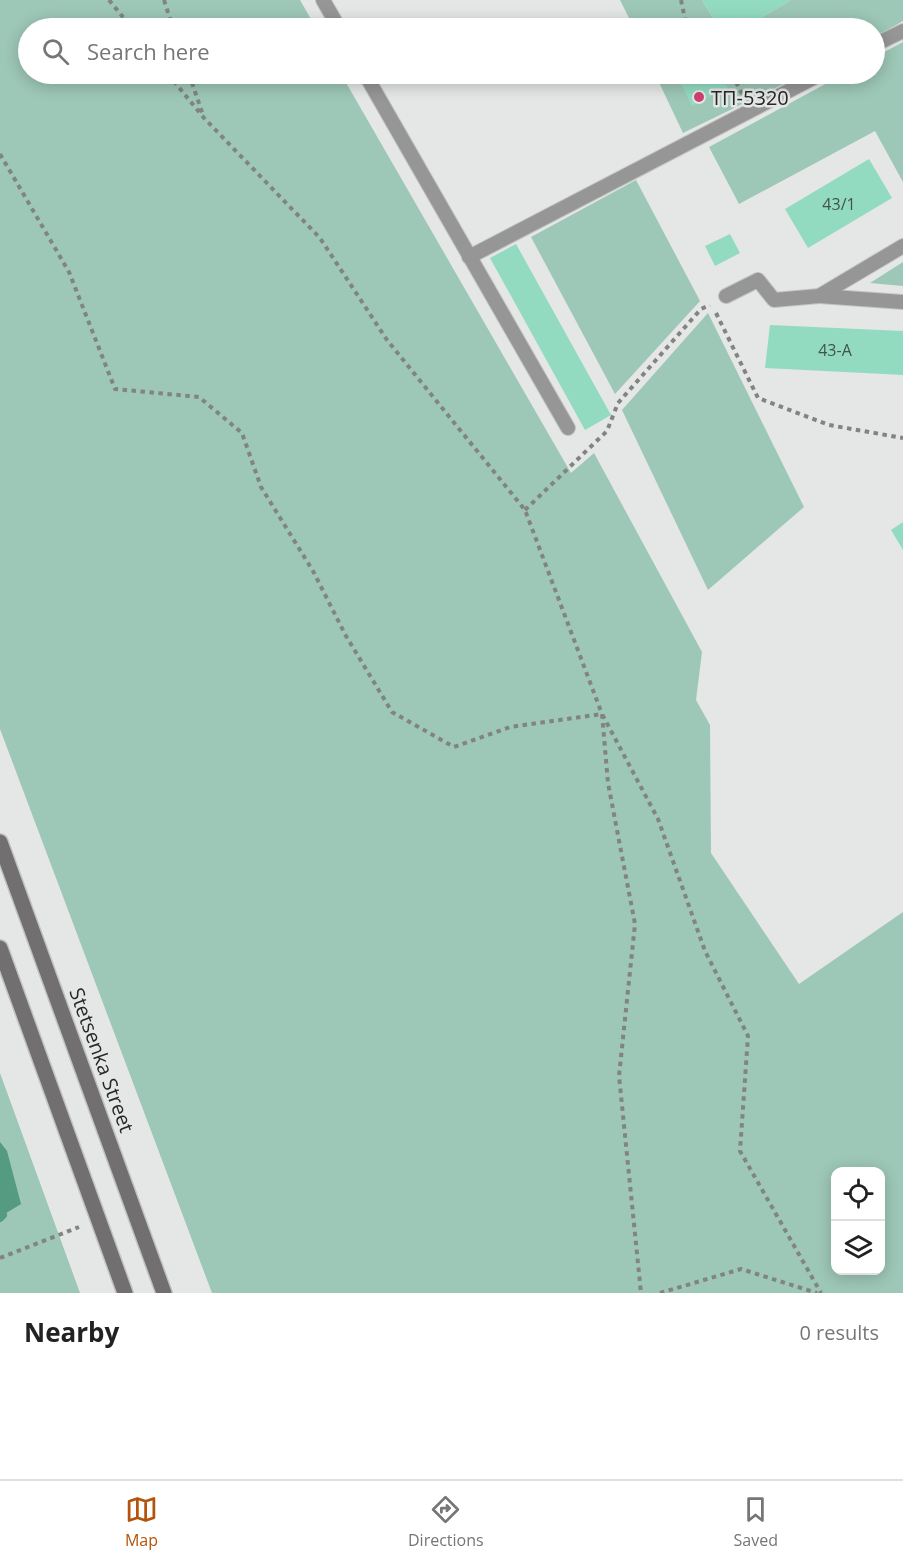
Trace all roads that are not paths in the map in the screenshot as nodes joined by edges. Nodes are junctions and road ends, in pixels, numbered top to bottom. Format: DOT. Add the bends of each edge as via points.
graph roads {
  1 [pos="323,0"];
  2 [pos="333,18"];
  3 [pos="903,30"];
  4 [pos="885,39"];
  5 [pos="371,84"];
  6 [pos="802,84"];
  7 [pos="903,246"];
  8 [pos="470,257"];
  9 [pos="726,296"];
  10 [pos="819,296"];
  11 [pos="903,302"];
  12 [pos="568,428"];
  13 [pos="0,842"];
  14 [pos="0,948"];
  15 [pos="125,1293"];
  16 [pos="164,1293"];
  1 -- 2 [label="lane"];
  3 -- 4 [label="lane"];
  5 -- 8 [label="lane"];
  6 -- 8 [label="lane"];
  7 -- 10 [label="lane"];
  8 -- 12 [label="lane"];
  9 -- 10 [label="lane" via="758,280 774,300"];
  10 -- 11 [label="lane"];
  13 -- 16 [label="main road, Stetsenka Street"];
  14 -- 15 [label="main road"];
}
